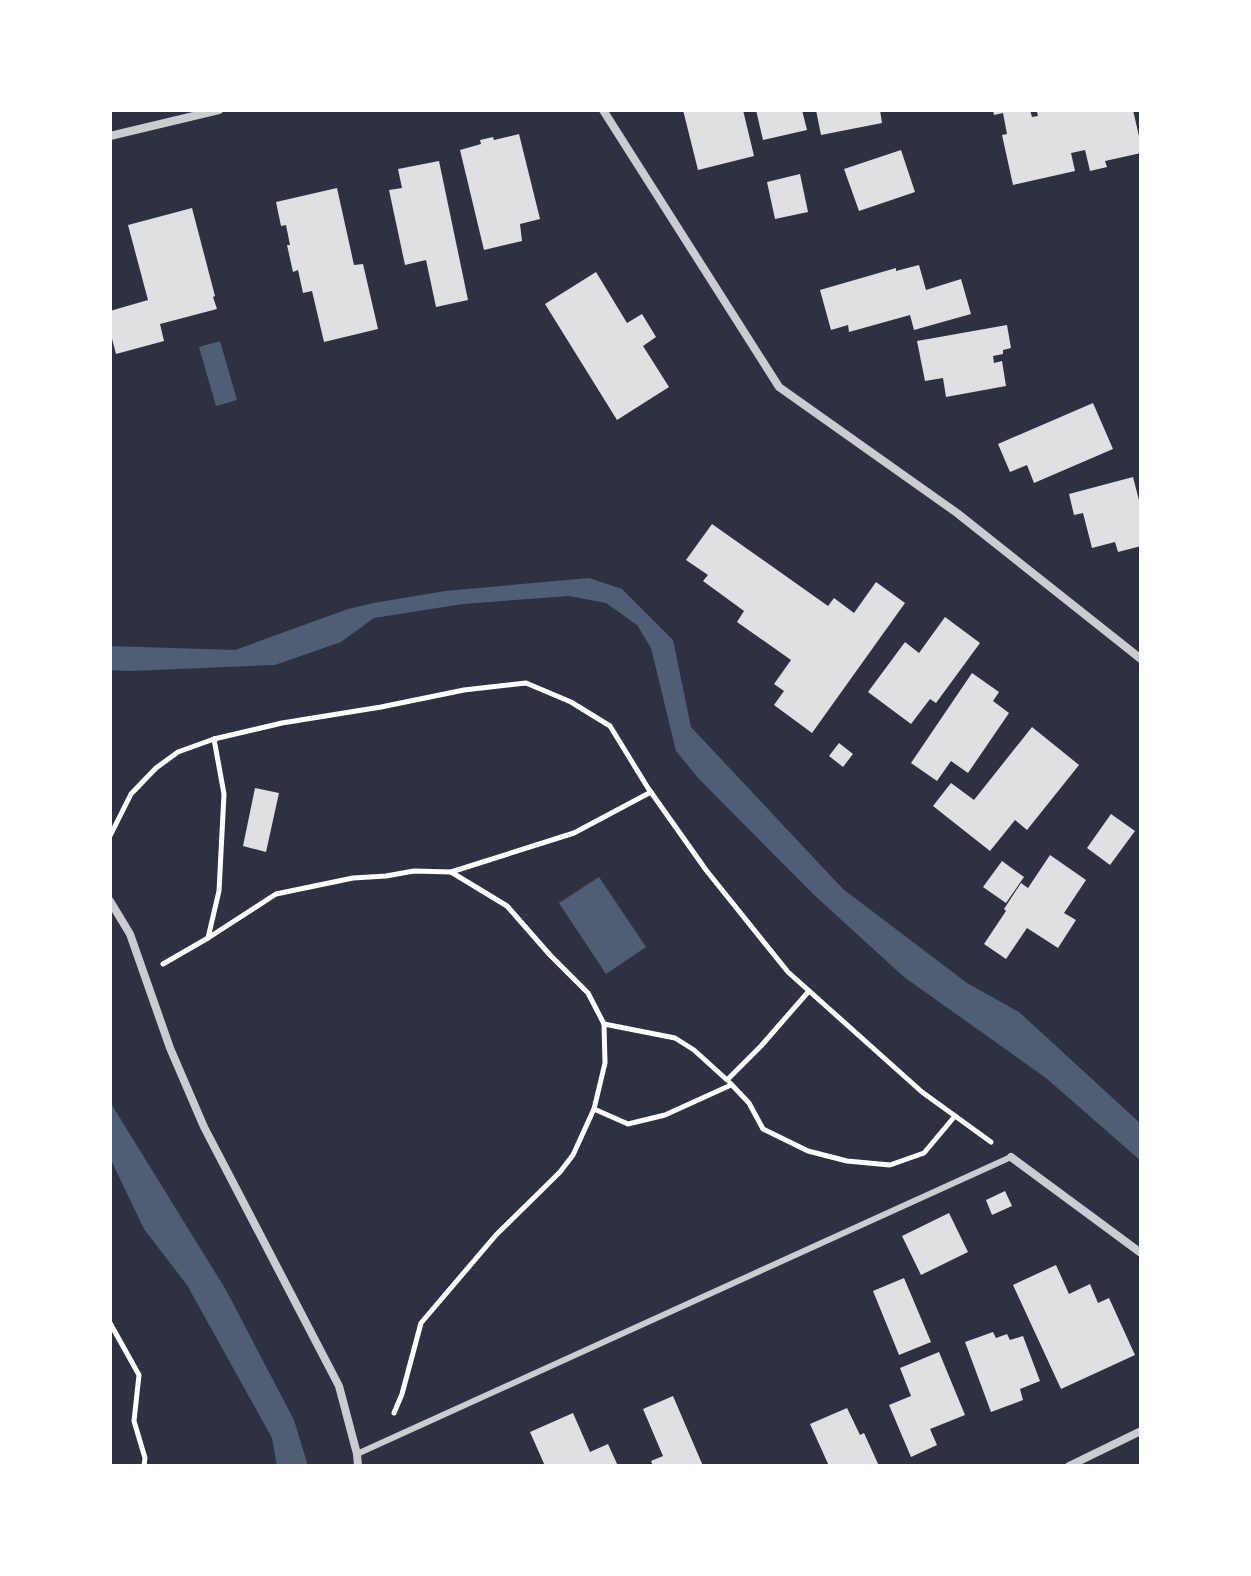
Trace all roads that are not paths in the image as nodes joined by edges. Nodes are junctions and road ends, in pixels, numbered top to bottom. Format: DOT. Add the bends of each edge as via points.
graph roads {
  1 [pos="219,110"];
  2 [pos="603,110"];
  3 [pos="110,136"];
  4 [pos="1140,657"];
  5 [pos="110,901"];
  6 [pos="1011,1157"];
  7 [pos="1141,1253"];
  8 [pos="1141,1431"];
  9 [pos="357,1454"];
  10 [pos="358,1466"];
  11 [pos="1069,1466"];
  1 -- 3 [label="street"];
  2 -- 4 [label="street" via="779,387 957,513"];
  5 -- 9 [label="street" via="130,934 204,1127 339,1386"];
  6 -- 7 [label="street"];
  6 -- 9 [label="lane"];
  8 -- 11 [label="street"];
  9 -- 10 [label="street"];
}
